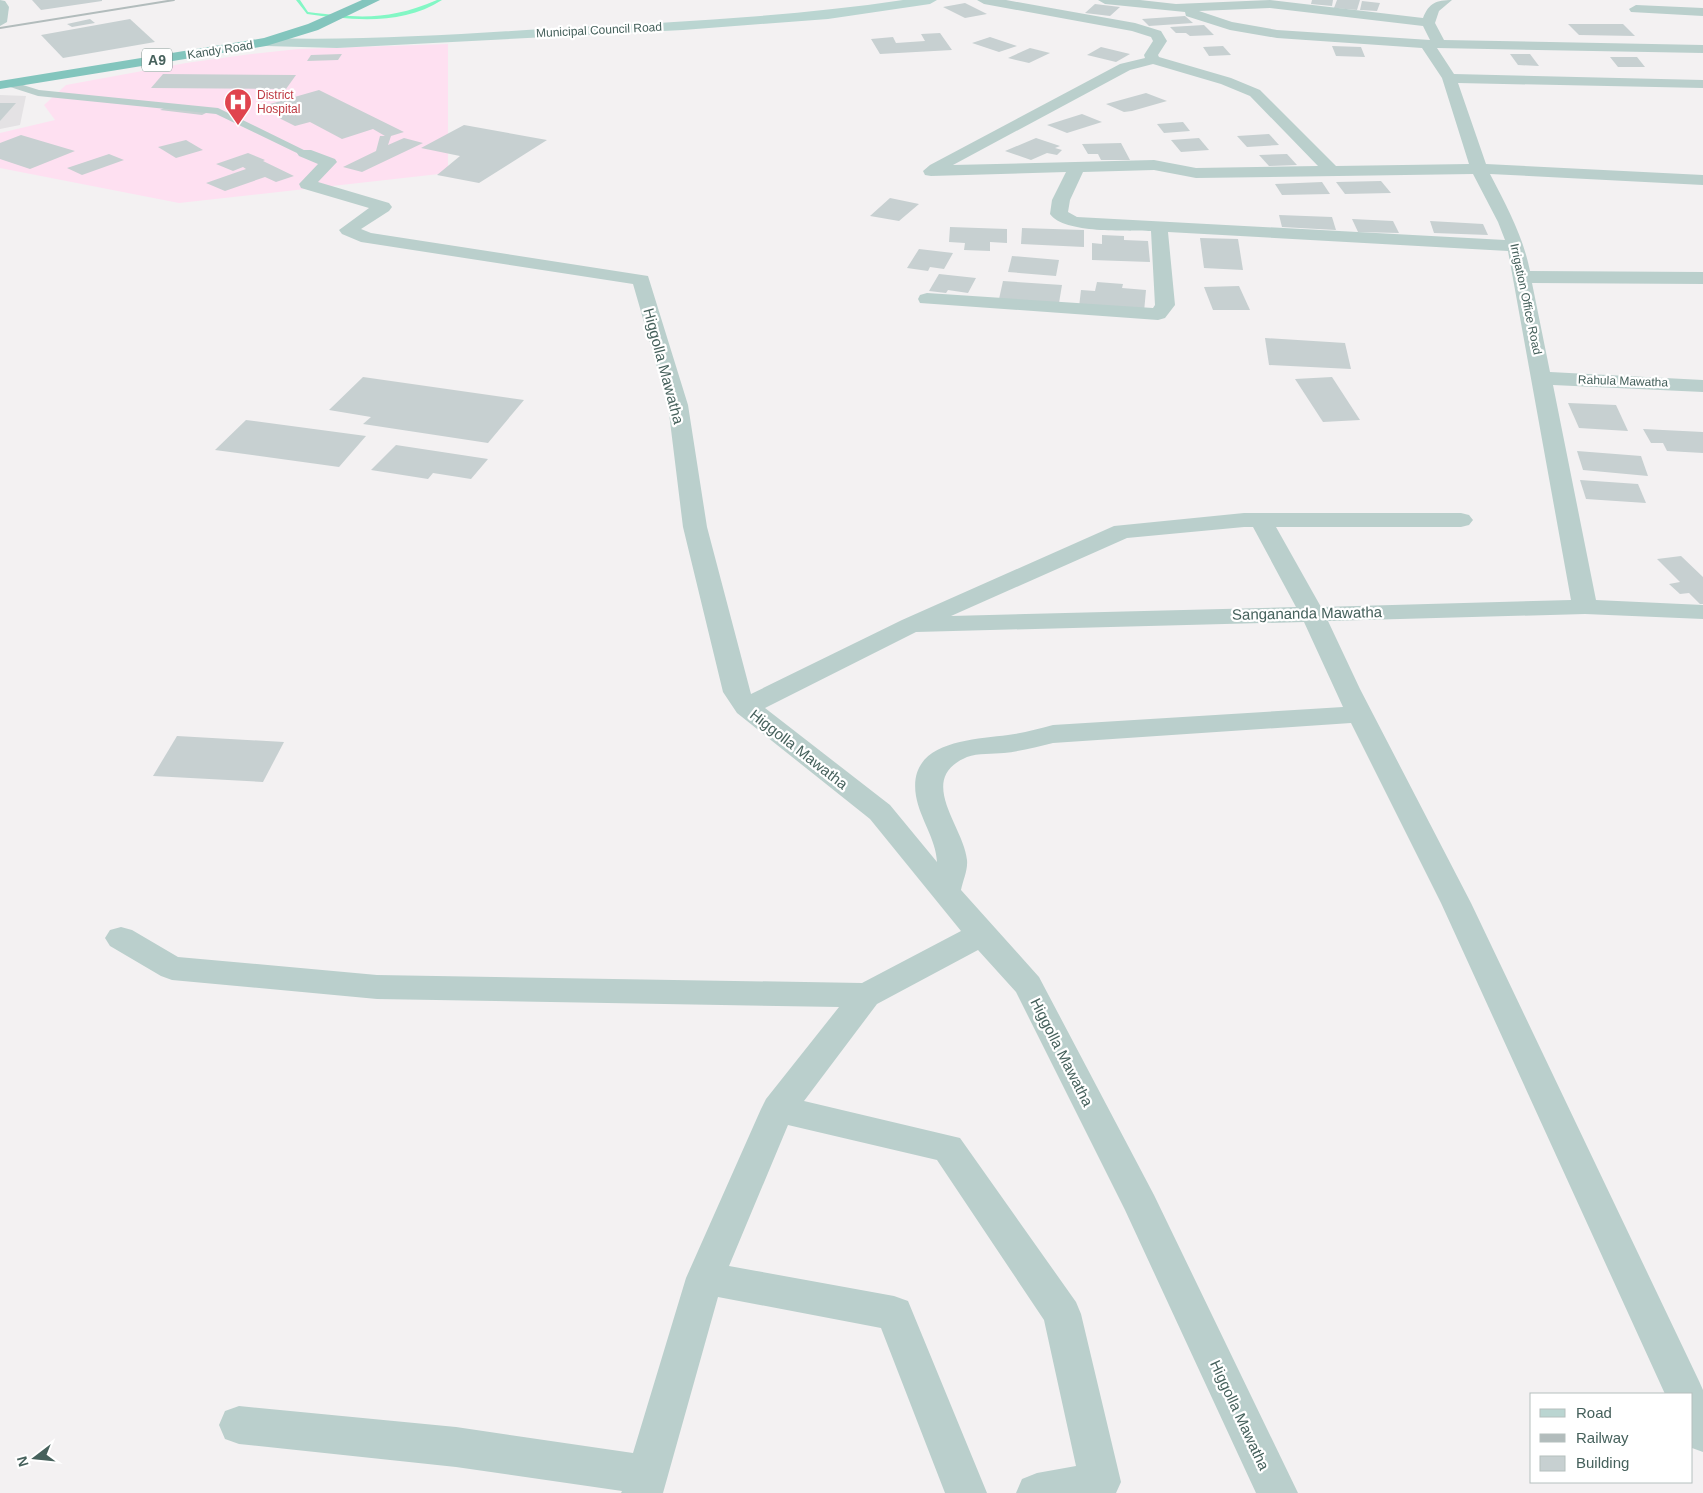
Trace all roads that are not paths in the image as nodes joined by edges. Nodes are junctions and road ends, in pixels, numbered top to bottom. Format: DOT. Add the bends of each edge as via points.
graph roads {
  1 [pos="373,0"];
  2 [pos="930,0"];
  3 [pos="984,0"];
  4 [pos="1105,0"];
  5 [pos="1445,0"];
  6 [pos="0,4"];
  7 [pos="1176,8"];
  8 [pos="1636,9"];
  9 [pos="1703,12"];
  10 [pos="0,22"];
  11 [pos="1428,23"];
  12 [pos="266,42"];
  13 [pos="1433,44"];
  14 [pos="1703,49"];
  15 [pos="1153,60"];
  16 [pos="1449,78"];
  17 [pos="5,84"];
  18 [pos="1703,84"];
  19 [pos="305,153"];
  20 [pos="1077,168"];
  21 [pos="1479,169"];
  22 [pos="1332,171"];
  23 [pos="1703,180"];
  24 [pos="1159,227"];
  25 [pos="1516,246"];
  26 [pos="1522,278"];
  27 [pos="1703,278"];
  28 [pos="927,299"];
  29 [pos="1543,378"];
  30 [pos="1703,386"];
  31 [pos="1261,520"];
  32 [pos="1461,520"];
  33 [pos="1585,607"];
  34 [pos="1703,612"];
  35 [pos="1312,613"];
  36 [pos="911,625"];
  37 [pos="746,707"];
  38 [pos="1360,714"];
  39 [pos="945,892"];
  40 [pos="983,933"];
  41 [pos="120,938"];
  42 [pos="866,995"];
  43 [pos="778,1109"];
  44 [pos="705,1278"];
  45 [pos="1685,1393"];
  46 [pos="1693,1411"];
  47 [pos="239,1424"];
  48 [pos="1703,1433"];
  49 [pos="644,1484"];
  50 [pos="966,1493"];
  51 [pos="1037,1493"];
  52 [pos="1277,1493"];
  1 -- 12 [label="highway, Kandy Road / A9" via="312,27"];
  2 -- 12 [label="street, Municipal Council Road" via="828,15 682,26 405,42"];
  3 -- 15 [label="street" via="1135,27 1156,34 1160,41 1151,55"];
  4 -- 7 [label="street"];
  5 -- 11 [label="street" via="1433,9"];
  6 -- 10 [label="street"];
  7 -- 11 [label="street" via="1270,4"];
  7 -- 13 [label="street" via="1230,26 1277,34"];
  8 -- 9 [label="street"];
  11 -- 13 [label="street, Irrigation Office Road"];
  12 -- 17 [label="highway, Kandy Road / A9"];
  13 -- 14 [label="street"];
  13 -- 16 [label="street, Irrigation Office Road"];
  15 -- 20 [label="street" via="1125,67 931,171"];
  15 -- 22 [label="street" via="1255,93"];
  16 -- 18 [label="street"];
  16 -- 21 [label="street, Irrigation Office Road"];
  17 -- 19 [label="lane" via="38,93 218,112"];
  19 -- 37 [label="street, Higgolla Mawatha" via="329,162 307,184 383,207 348,230 367,238 641,280 678,405 695,527 736,692"];
  20 -- 22 [label="street" via="1154,165 1196,172"];
  20 -- 24 [label="street" via="1061,200 1059,214 1073,222"];
  21 -- 22 [label="street"];
  21 -- 23 [label="street"];
  21 -- 25 [label="street, Irrigation Office Road"];
  24 -- 25 [label="street"];
  24 -- 28 [label="street" via="1165,305 1158,314"];
  25 -- 26 [label="street, Irrigation Office Road"];
  26 -- 27 [label="street"];
  26 -- 29 [label="street, Irrigation Office Road"];
  29 -- 30 [label="street, Rahula Mawatha"];
  29 -- 33 [label="street, Irrigation Office Road"];
  31 -- 32 [label="street"];
  31 -- 35 [label="street"];
  31 -- 36 [label="street" via="1122,530"];
  33 -- 34 [label="street, Sangananda Mawatha"];
  33 -- 35 [label="street, Sangananda Mawatha"];
  35 -- 36 [label="street, Sangananda Mawatha"];
  35 -- 38 [label="street"];
  36 -- 37 [label="street"];
  37 -- 39 [label="street, Higgolla Mawatha" via="880,812"];
  38 -- 39 [label="street" via="1053,734 960,750 939,760 930,771 928,783 952,860"];
  38 -- 45 [label="street" via="1456,903"];
  39 -- 40 [label="street, Higgolla Mawatha"];
  40 -- 42 [label="street"];
  40 -- 52 [label="street, Higgolla Mawatha" via="1028,985 1141,1206"];
  41 -- 42 [label="street" via="172,968 377,987"];
  42 -- 43 [label="street"];
  43 -- 44 [label="street"];
  43 -- 51 [label="street" via="948,1148 1057,1306 1062,1314 1100,1482"];
  44 -- 49 [label="street"];
  44 -- 50 [label="street" via="894,1314"];
  46 -- 48 [label="street"];
  47 -- 49 [label="street" via="456,1447"];
}
